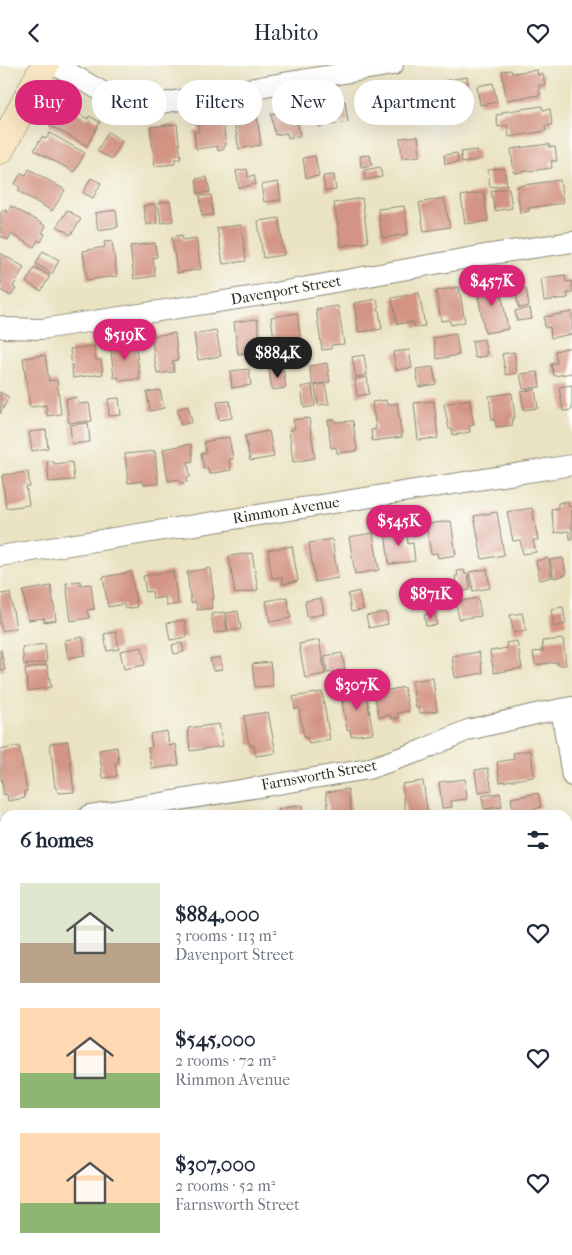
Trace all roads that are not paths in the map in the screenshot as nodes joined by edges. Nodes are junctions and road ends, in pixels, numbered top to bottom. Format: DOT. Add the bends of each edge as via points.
graph roads {
  1 [pos="45,65"];
  2 [pos="55,65"];
  3 [pos="393,65"];
  4 [pos="0,151"];
  5 [pos="572,242"];
  6 [pos="0,326"];
  7 [pos="572,465"];
  8 [pos="0,556"];
  9 [pos="567,708"];
  10 [pos="572,777"];
  11 [pos="119,810"];
  1 -- 4 [label="main road"];
  2 -- 3 [label="street" via="129,103 162,103"];
  5 -- 6 [label="street, Davenport Street" via="52,328"];
  7 -- 8 [label="street, Rimmon Avenue"];
  9 -- 10 [label="street"];
  9 -- 11 [label="street, Farnsworth Street" via="468,730 368,769"];
}
